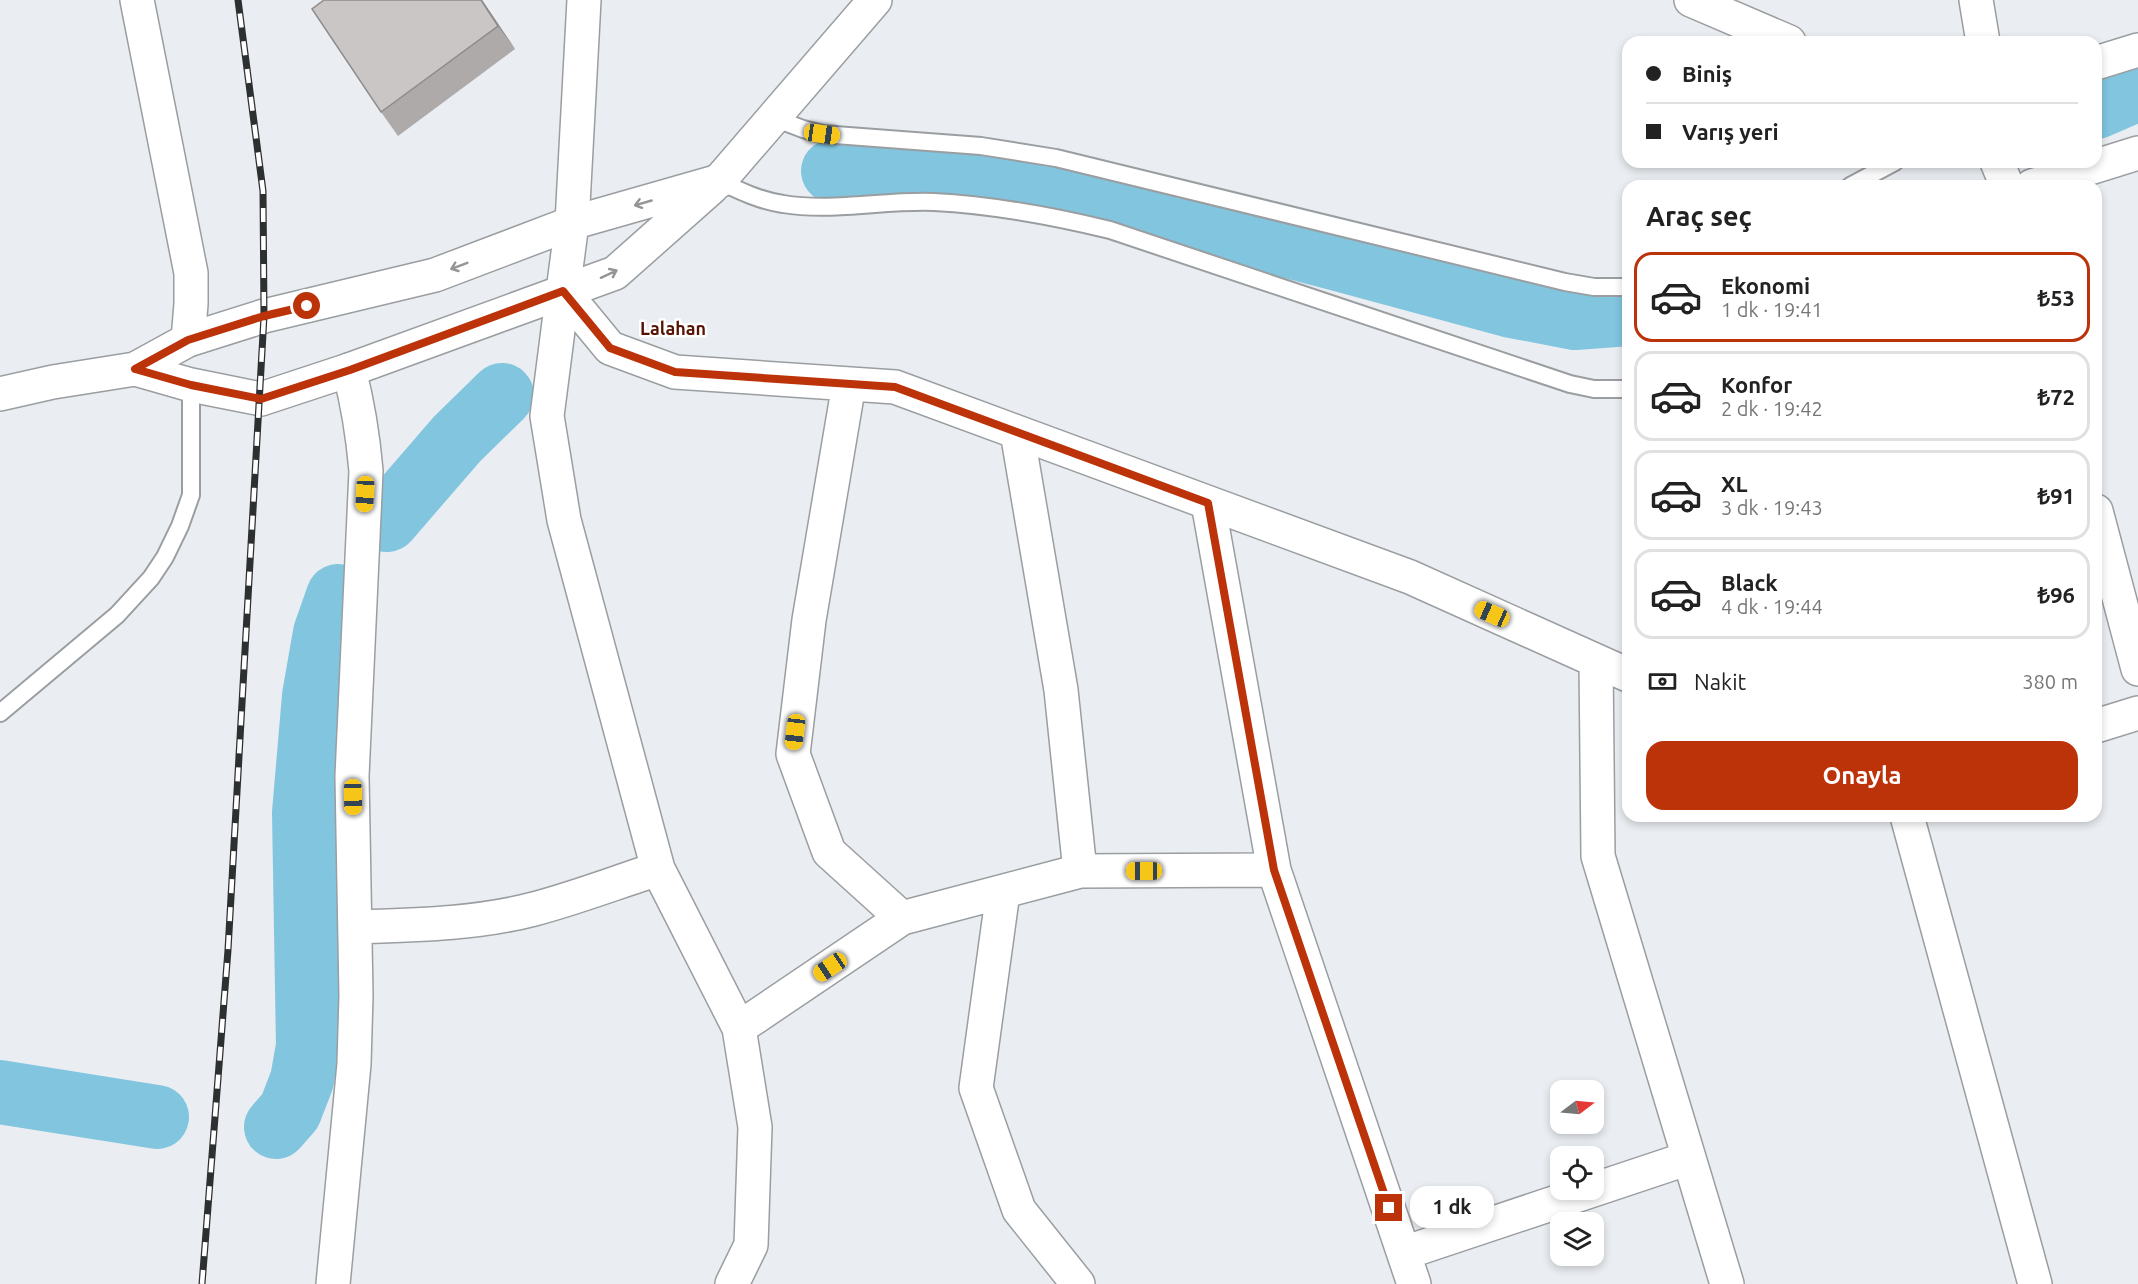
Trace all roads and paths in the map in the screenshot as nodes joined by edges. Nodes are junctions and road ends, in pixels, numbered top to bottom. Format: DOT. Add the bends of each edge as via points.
graph roads {
  1 [pos="137,0"];
  2 [pos="584,0"];
  3 [pos="875,0"];
  4 [pos="1691,0"];
  5 [pos="1976,0"];
  6 [pos="1775,36"];
  7 [pos="1982,36"];
  8 [pos="2138,50"];
  9 [pos="2102,61"];
  10 [pos="774,118"];
  11 [pos="2138,153"];
  12 [pos="2102,164"];
  13 [pos="1884,168"];
  14 [pos="2090,168"];
  15 [pos="1861,180"];
  16 [pos="2051,180"];
  17 [pos="720,181"];
  18 [pos="572,223"];
  19 [pos="1622,287"];
  20 [pos="563,291"];
  21 [pos="188,340"];
  22 [pos="135,369"];
  23 [pos="350,370"];
  24 [pos="849,384"];
  25 [pos="191,385"];
  26 [pos="1622,389"];
  27 [pos="0,394"];
  28 [pos="1017,432"];
  29 [pos="1208,503"];
  30 [pos="2102,534"];
  31 [pos="1596,661"];
  32 [pos="2138,669"];
  33 [pos="1622,672"];
  34 [pos="0,713"];
  35 [pos="2138,714"];
  36 [pos="2102,724"];
  37 [pos="1909,822"];
  38 [pos="658,869"];
  39 [pos="1274,870"];
  40 [pos="1080,872"];
  41 [pos="1003,892"];
  42 [pos="902,918"];
  43 [pos="355,927"];
  44 [pos="739,1028"];
  45 [pos="1689,1158"];
  46 [pos="1404,1253"];
  47 [pos="333,1284"];
  48 [pos="732,1284"];
  49 [pos="1078,1284"];
  50 [pos="1414,1284"];
  51 [pos="1727,1284"];
  52 [pos="2035,1284"];
  1 -- 21 [label="street" via="191,273"];
  2 -- 18 [label="street"];
  3 -- 10 [label="street"];
  4 -- 6 [label="street"];
  5 -- 7 [label="street"];
  8 -- 9 [label="street"];
  10 -- 17 [label="street"];
  10 -- 19 [label="lane" via="832,136 912,139 1056,158 1564,282"];
  11 -- 12 [label="street"];
  13 -- 15 [label="lane"];
  14 -- 16 [label="street"];
  17 -- 18 [label="street, one-way"];
  20 -- 17 [label="street, one-way" via="615,273"];
  17 -- 26 [label="lane" via="756,198 808,207 932,202 1047,215 1171,249 1570,384"];
  18 -- 20 [label="street"];
  18 -- 21 [label="street, one-way" via="435,275 264,316"];
  20 -- 23 [label="street"];
  20 -- 24 [label="street" via="610,348 675,372"];
  20 -- 38 [label="street" via="547,417 564,520"];
  21 -- 22 [label="street"];
  22 -- 25 [label="street"];
  22 -- 27 [label="street"];
  23 -- 25 [label="street" via="261,399"];
  23 -- 43 [label="street" via="366,471 352,776"];
  24 -- 28 [label="street" via="895,387"];
  24 -- 42 [label="street" via="809,620 793,754 830,852"];
  25 -- 34 [label="lane" via="191,495 165,557 117,615"];
  28 -- 29 [label="street"];
  28 -- 40 [label="street" via="1061,690"];
  29 -- 31 [label="street" via="1410,577"];
  29 -- 39 [label="street"];
  30 -- 32 [label="street"];
  31 -- 33 [label="street"];
  31 -- 45 [label="street" via="1598,856"];
  35 -- 36 [label="street"];
  37 -- 52 [label="street"];
  38 -- 43 [label="street" via="533,909 424,924"];
  38 -- 44 [label="street"];
  39 -- 40 [label="street"];
  39 -- 46 [label="street"];
  40 -- 41 [label="street"];
  41 -- 42 [label="street"];
  41 -- 49 [label="street" via="976,1088 1019,1210"];
  42 -- 44 [label="street"];
  43 -- 47 [label="street" via="354,1064"];
  44 -- 48 [label="street" via="755,1127 751,1245"];
  45 -- 46 [label="street"];
  45 -- 51 [label="street"];
  46 -- 50 [label="street"];
}
